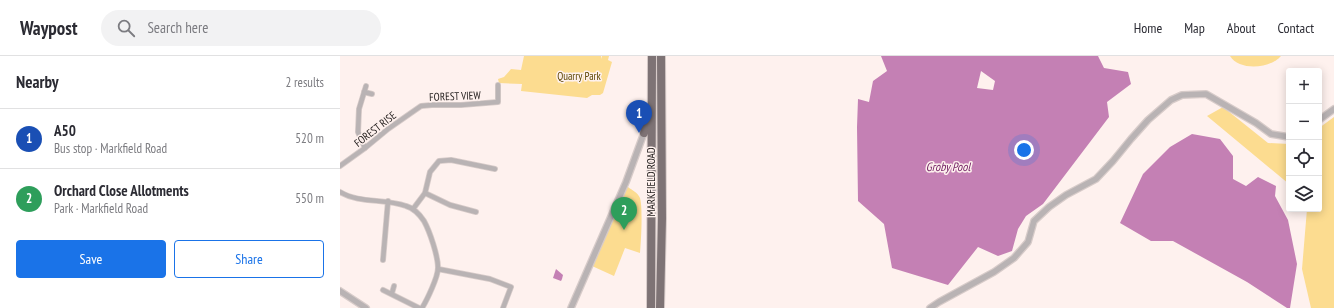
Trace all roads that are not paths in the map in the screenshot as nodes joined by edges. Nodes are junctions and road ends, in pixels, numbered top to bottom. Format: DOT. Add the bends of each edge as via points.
graph roads {
  1 [pos="652,56"];
  2 [pos="661,56"];
  3 [pos="652,83"];
  4 [pos="498,85"];
  5 [pos="372,94"];
  6 [pos="421,106"];
  7 [pos="1334,109"];
  8 [pos="1322,118"];
  9 [pos="644,133"];
  10 [pos="1286,136"];
  11 [pos="365,148"];
  12 [pos="340,166"];
  13 [pos="496,169"];
  14 [pos="340,192"];
  15 [pos="425,193"];
  16 [pos="388,202"];
  17 [pos="413,209"];
  18 [pos="476,212"];
  19 [pos="383,260"];
  20 [pos="438,269"];
  21 [pos="394,286"];
  22 [pos="383,290"];
  23 [pos="340,291"];
  24 [pos="392,294"];
  25 [pos="366,308"];
  26 [pos="421,308"];
  27 [pos="503,308"];
  28 [pos="571,308"];
  29 [pos="651,308"];
  30 [pos="660,308"];
  31 [pos="930,308"];
  1 -- 3 [label="highway, MARKFIELD ROAD"];
  2 -- 30 [label="highway, MARKFIELD ROAD"];
  3 -- 9 [label="highway"];
  3 -- 29 [label="highway, MARKFIELD ROAD"];
  4 -- 6 [label="street, FOREST VIEW" via="498,102"];
  5 -- 11 [label="street" via="365,89 360,109 358,132"];
  6 -- 11 [label="street, FOREST RISE"];
  7 -- 8 [label="street"];
  9 -- 28 [label="street, MARKFIELD ROAD" via="626,182"];
  10 -- 31 [label="street" via="1271,134 1206,94 1182,95 1175,98 1148,120 1096,179 1049,206 1034,221 1028,242 1014,258"];
  11 -- 12 [label="street, FOREST RISE"];
  13 -- 15 [label="street" via="451,160 439,161 430,172"];
  14 -- 16 [label="street" via="359,199"];
  15 -- 17 [label="street"];
  15 -- 18 [label="street" via="450,205"];
  16 -- 17 [label="street"];
  16 -- 19 [label="street"];
  17 -- 20 [label="street" via="424,221"];
  20 -- 26 [label="street" via="432,288"];
  20 -- 27 [label="street" via="490,279 511,287"];
  21 -- 24 [label="street"];
  22 -- 24 [label="street"];
  23 -- 25 [label="street"];
  24 -- 26 [label="street"];
}
